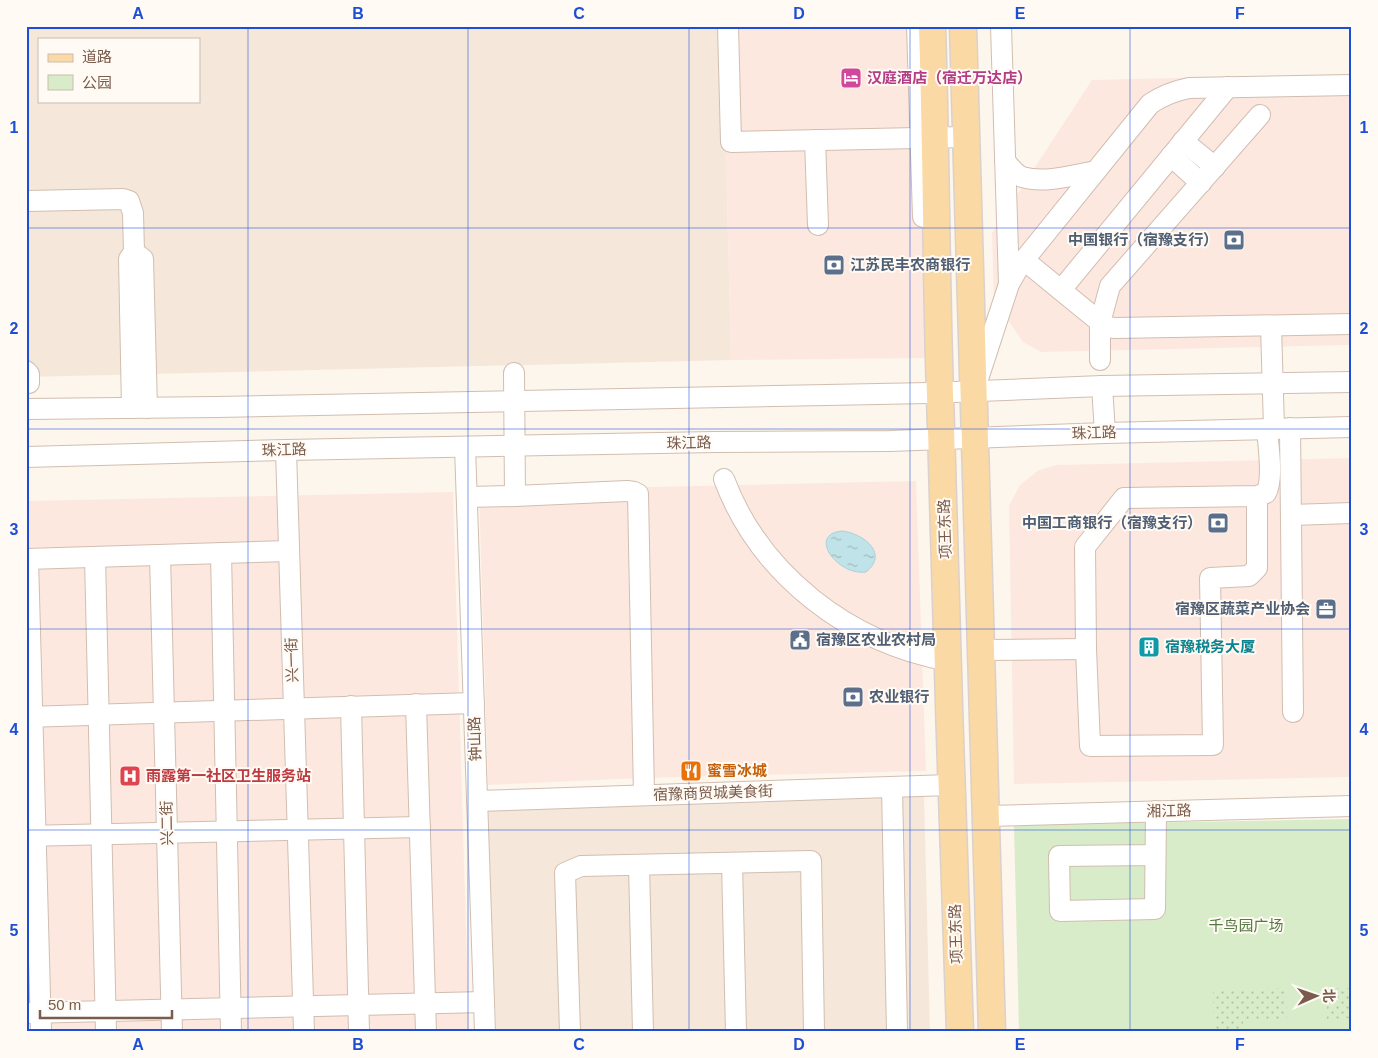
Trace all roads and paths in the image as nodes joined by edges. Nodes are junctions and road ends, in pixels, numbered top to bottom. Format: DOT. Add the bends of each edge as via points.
graph roads {
  1 [pos="728,26"];
  2 [pos="917,26"];
  3 [pos="932,26"];
  4 [pos="963,26"];
  5 [pos="1001,26"];
  6 [pos="1352,85"];
  7 [pos="1228,87"];
  8 [pos="1260,115"];
  9 [pos="966,137"];
  10 [pos="928,138"];
  11 [pos="815,140"];
  12 [pos="1184,140"];
  13 [pos="1171,156"];
  14 [pos="1005,161"];
  15 [pos="1215,167"];
  16 [pos="1096,171"];
  17 [pos="1201,183"];
  18 [pos="26,202"];
  19 [pos="818,225"];
  20 [pos="1024,260"];
  21 [pos="1009,284"];
  22 [pos="1060,290"];
  23 [pos="1100,323"];
  24 [pos="1352,324"];
  25 [pos="1271,326"];
  26 [pos="1100,360"];
  27 [pos="514,373"];
  28 [pos="1352,382"];
  29 [pos="1273,383"];
  30 [pos="1102,386"];
  31 [pos="974,392"];
  32 [pos="934,393"];
  33 [pos="514,401"];
  34 [pos="140,408"];
  35 [pos="26,409"];
  36 [pos="1352,427"];
  37 [pos="1277,428"];
  38 [pos="1105,433"];
  39 [pos="976,437"];
  40 [pos="936,439"];
  41 [pos="514,446"];
  42 [pos="465,447"];
  43 [pos="286,450"];
  44 [pos="26,457"];
  45 [pos="724,479"];
  46 [pos="515,496"];
  47 [pos="1257,496"];
  48 [pos="467,497"];
  49 [pos="1352,513"];
  50 [pos="1291,515"];
  51 [pos="289,551"];
  52 [pos="221,553"];
  53 [pos="160,555"];
  54 [pos="94,557"];
  55 [pos="27,559"];
  56 [pos="1086,649"];
  57 [pos="982,650"];
  58 [pos="948,661"];
  59 [pos="474,703"];
  60 [pos="416,704"];
  61 [pos="351,706"];
  62 [pos="294,708"];
  63 [pos="224,710"];
  64 [pos="164,712"];
  65 [pos="1293,712"];
  66 [pos="98,714"];
  67 [pos="30,716"];
  68 [pos="950,785"];
  69 [pos="892,787"];
  70 [pos="644,795"];
  71 [pos="477,801"];
  72 [pos="1352,806"];
  73 [pos="1156,811"];
  74 [pos="987,816"];
  75 [pos="420,827"];
  76 [pos="354,828"];
  77 [pos="298,829"];
  78 [pos="227,831"];
  79 [pos="167,832"];
  80 [pos="101,834"];
  81 [pos="32,836"];
  82 [pos="1155,855"];
  83 [pos="732,863"];
  84 [pos="639,865"];
  85 [pos="484,1002"];
  86 [pos="425,1004"];
  87 [pos="358,1005"];
  88 [pos="303,1007"];
  89 [pos="230,1008"];
  90 [pos="172,1010"];
  91 [pos="105,1012"];
  92 [pos="36,1019"];
  93 [pos="106,1032"];
  94 [pos="172,1032"];
  95 [pos="231,1032"];
  96 [pos="304,1032"];
  97 [pos="359,1032"];
  98 [pos="426,1032"];
  99 [pos="485,1032"];
  100 [pos="570,1032"];
  101 [pos="643,1032"];
  102 [pos="736,1032"];
  103 [pos="814,1032"];
  104 [pos="897,1032"];
  105 [pos="960,1032"];
  106 [pos="992,1032"];
  1 -- 11 [label="street" via="731,142"];
  2 -- 10 [label="street"];
  3 -- 10 [label="main road, 项王东路"];
  4 -- 9 [label="main road"];
  5 -- 14 [label="street"];
  6 -- 7 [label="street"];
  7 -- 12 [label="street"];
  7 -- 16 [label="street" via="1189,88 1161,96 1150,104"];
  8 -- 15 [label="street"];
  9 -- 10 [label="street"];
  9 -- 31 [label="main road"];
  10 -- 11 [label="street"];
  10 -- 32 [label="main road, 项王东路"];
  11 -- 19 [label="street"];
  12 -- 13 [label="street"];
  12 -- 15 [label="street"];
  13 -- 17 [label="street"];
  13 -- 22 [label="street"];
  14 -- 16 [label="street" via="1021,176 1036,179"];
  14 -- 21 [label="street"];
  15 -- 17 [label="street"];
  16 -- 20 [label="street"];
  17 -- 23 [label="street" via="1110,286"];
  18 -- 34 [label="street" via="129,201 133,213 134,252 143,259"];
  20 -- 21 [label="street"];
  20 -- 22 [label="street"];
  21 -- 31 [label="street"];
  22 -- 23 [label="street"];
  23 -- 25 [label="street" via="1115,328"];
  23 -- 26 [label="street"];
  24 -- 25 [label="street"];
  25 -- 29 [label="street"];
  27 -- 33 [label="street"];
  28 -- 29 [label="street"];
  29 -- 30 [label="street"];
  29 -- 37 [label="street"];
  30 -- 31 [label="street"];
  30 -- 38 [label="street"];
  31 -- 32 [label="street"];
  31 -- 39 [label="main road"];
  32 -- 33 [label="street"];
  32 -- 40 [label="main road, 项王东路"];
  33 -- 34 [label="street"];
  33 -- 41 [label="street"];
  34 -- 35 [label="street"];
  36 -- 37 [label="street, 珠江路"];
  37 -- 38 [label="street, 珠江路"];
  37 -- 47 [label="street" via="1269,486 1266,493"];
  37 -- 50 [label="street"];
  38 -- 39 [label="street, 珠江路"];
  39 -- 40 [label="street, 珠江路"];
  39 -- 57 [label="main road"];
  40 -- 41 [label="street, 珠江路"];
  40 -- 58 [label="main road, 项王东路"];
  41 -- 42 [label="street, 珠江路"];
  41 -- 46 [label="street"];
  42 -- 43 [label="street, 珠江路"];
  42 -- 48 [label="street, 钟山路"];
  43 -- 44 [label="street, 珠江路"];
  43 -- 51 [label="street, 兴一街"];
  45 -- 58 [label="street" via="742,520 759,546 815,602 830,614 891,646"];
  46 -- 48 [label="street"];
  46 -- 70 [label="street" via="627,491 638,494"];
  47 -- 56 [label="street" via="1124,498 1085,546"];
  47 -- 56 [label="street" via="1257,568 1249,576 1210,578 1214,745 1090,746"];
  48 -- 59 [label="street, 钟山路"];
  49 -- 50 [label="street"];
  50 -- 65 [label="street"];
  51 -- 52 [label="street"];
  51 -- 62 [label="street, 兴一街"];
  52 -- 53 [label="street"];
  52 -- 63 [label="street"];
  53 -- 54 [label="street"];
  53 -- 64 [label="street, 兴二街"];
  54 -- 55 [label="street"];
  54 -- 66 [label="street"];
  55 -- 67 [label="street"];
  56 -- 57 [label="street"];
  57 -- 74 [label="main road"];
  58 -- 68 [label="main road, 项王东路"];
  59 -- 60 [label="street"];
  59 -- 71 [label="street, 钟山路"];
  60 -- 61 [label="street"];
  60 -- 75 [label="street"];
  61 -- 62 [label="street"];
  61 -- 76 [label="street"];
  62 -- 63 [label="street"];
  62 -- 77 [label="street, 兴一街"];
  63 -- 64 [label="street"];
  63 -- 78 [label="street"];
  64 -- 66 [label="street"];
  64 -- 79 [label="street, 兴二街"];
  66 -- 67 [label="street"];
  66 -- 80 [label="street"];
  67 -- 81 [label="street"];
  68 -- 69 [label="street, 宿豫商贸城美食街"];
  68 -- 105 [label="main road, 项王东路"];
  69 -- 70 [label="street, 宿豫商贸城美食街"];
  69 -- 104 [label="street"];
  70 -- 71 [label="street, 宿豫商贸城美食街"];
  71 -- 85 [label="street, 钟山路"];
  72 -- 73 [label="street, 湘江路"];
  73 -- 74 [label="street, 湘江路"];
  73 -- 82 [label="street"];
  74 -- 106 [label="main road"];
  75 -- 76 [label="street"];
  75 -- 86 [label="street"];
  76 -- 77 [label="street"];
  76 -- 87 [label="street"];
  77 -- 78 [label="street"];
  77 -- 88 [label="street, 兴一街"];
  78 -- 79 [label="street"];
  78 -- 89 [label="street"];
  79 -- 80 [label="street"];
  79 -- 90 [label="street, 兴二街"];
  80 -- 81 [label="street"];
  80 -- 91 [label="street"];
  81 -- 92 [label="street"];
  82 -- 82 [label="street" via="1155,908 1060,911 1059,856"];
  83 -- 84 [label="street"];
  83 -- 102 [label="street"];
  83 -- 103 [label="street" via="811,861"];
  84 -- 100 [label="street" via="581,866 565,873"];
  84 -- 101 [label="street"];
  85 -- 86 [label="street"];
  85 -- 99 [label="street, 钟山路"];
  86 -- 87 [label="street"];
  86 -- 98 [label="street"];
  87 -- 88 [label="street"];
  87 -- 97 [label="street"];
  88 -- 89 [label="street"];
  88 -- 96 [label="street, 兴一街"];
  89 -- 90 [label="street"];
  89 -- 95 [label="street"];
  90 -- 91 [label="street"];
  90 -- 94 [label="street, 兴二街"];
  91 -- 92 [label="street"];
  91 -- 93 [label="street"];
}
